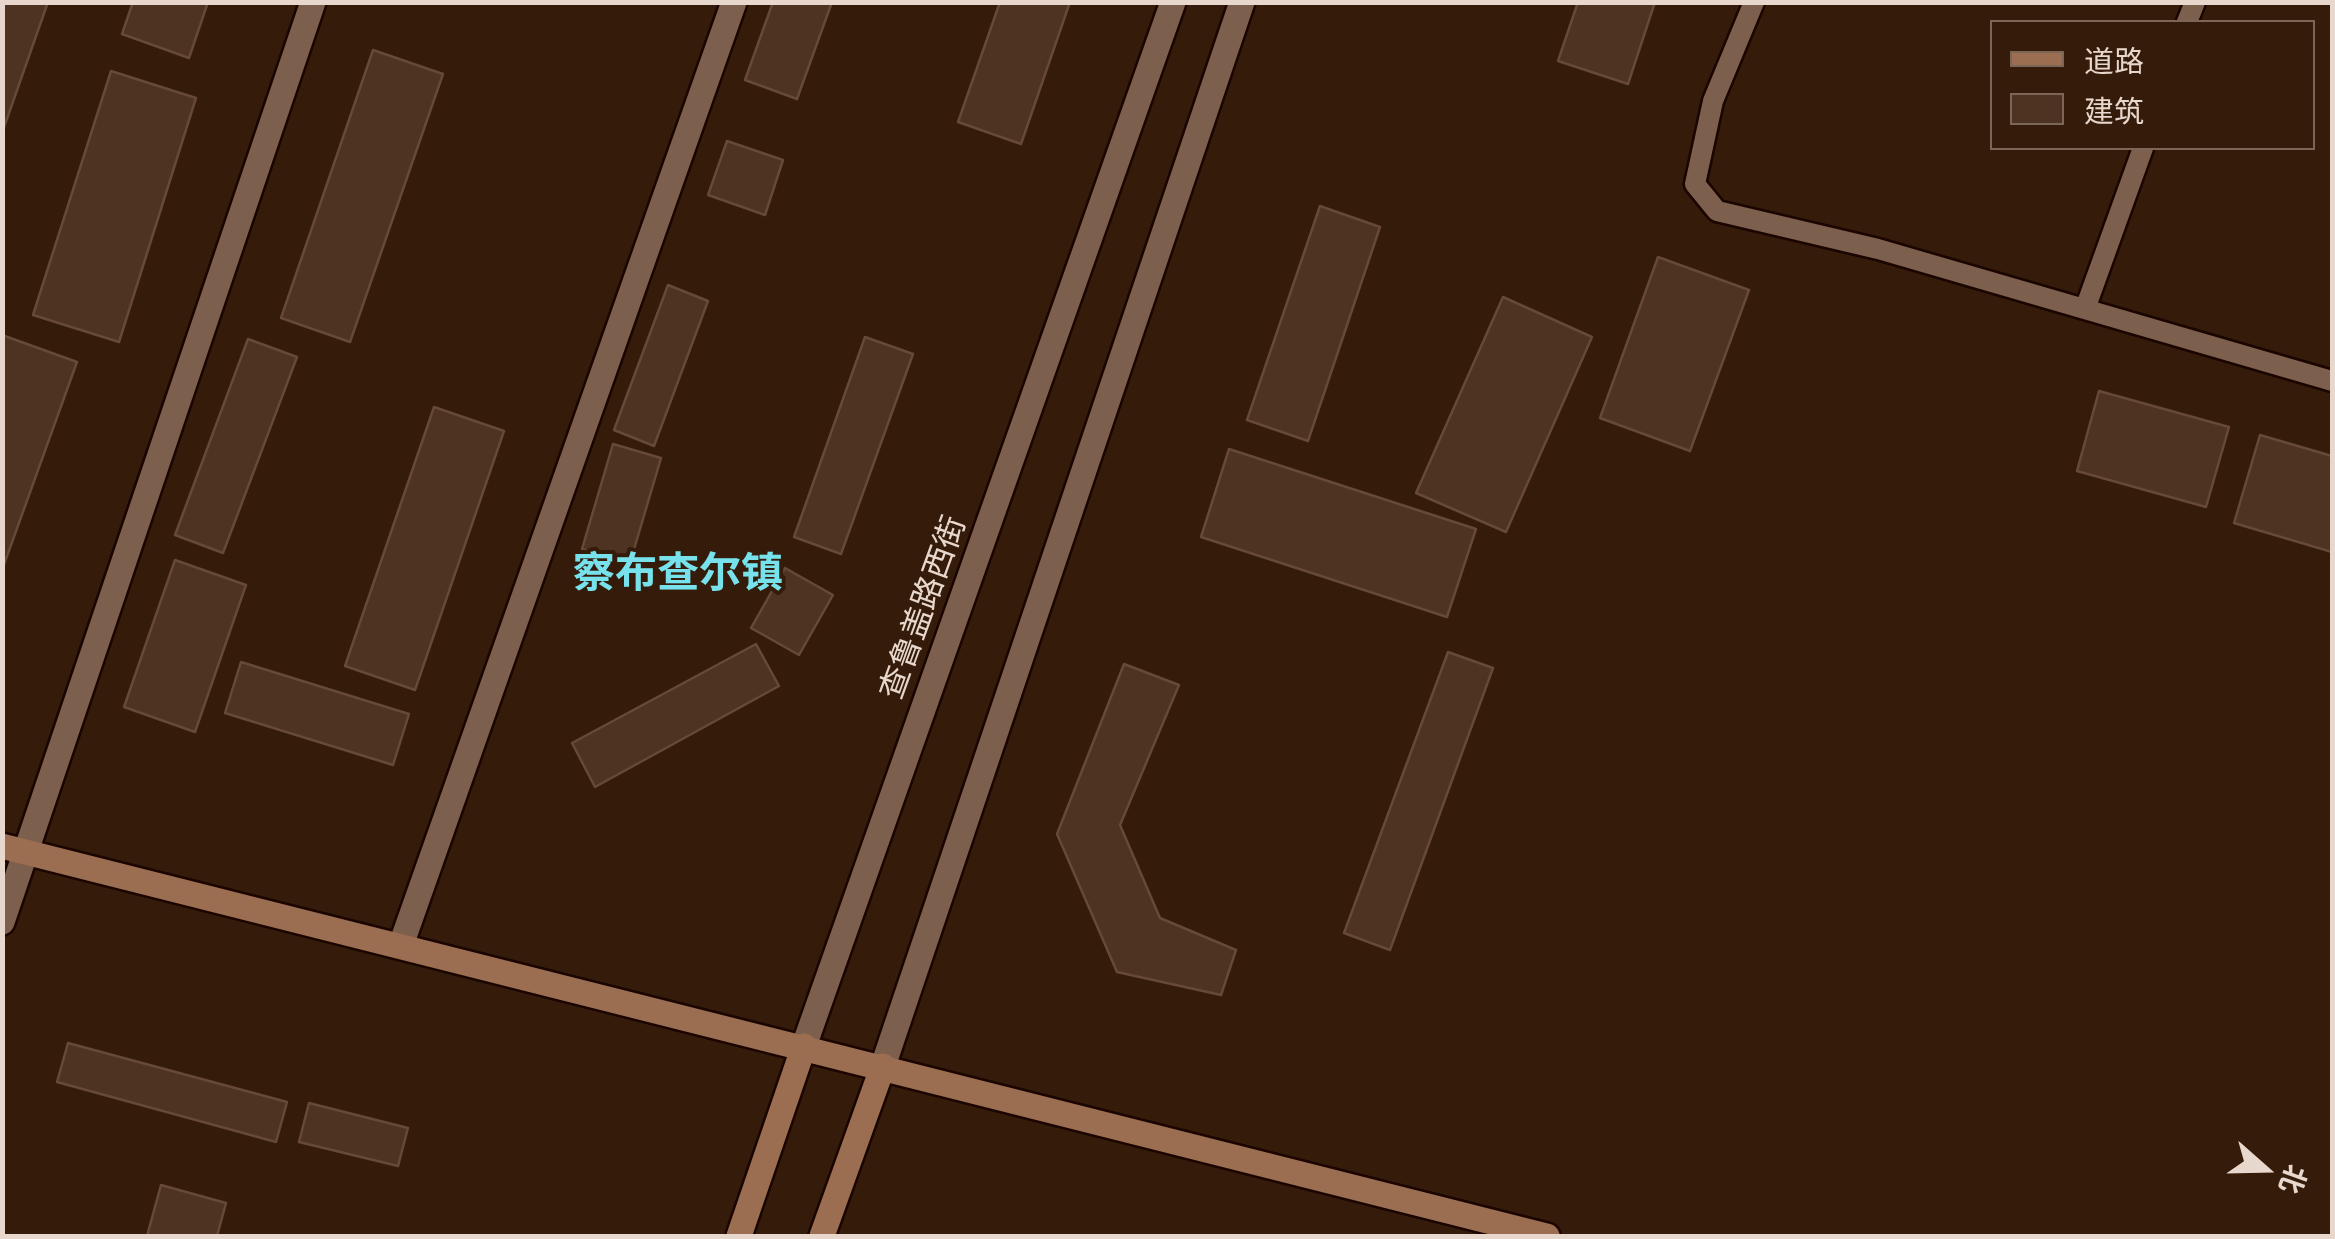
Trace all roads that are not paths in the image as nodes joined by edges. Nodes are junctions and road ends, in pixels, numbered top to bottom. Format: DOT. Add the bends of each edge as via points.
graph roads {
  1 [pos="313,2"];
  2 [pos="734,2"];
  3 [pos="1173,2"];
  4 [pos="1242,2"];
  5 [pos="1754,2"];
  6 [pos="2142,150"];
  7 [pos="2086,309"];
  8 [pos="2332,381"];
  9 [pos="14,848"];
  10 [pos="2,922"];
  11 [pos="401,945"];
  12 [pos="804,1046"];
  13 [pos="883,1066"];
  14 [pos="738,1236"];
  15 [pos="822,1236"];
  16 [pos="1546,1236"];
  1 -- 9 [label="street"];
  2 -- 11 [label="street"];
  3 -- 12 [label="street, 查鲁盖路西街"];
  4 -- 13 [label="street"];
  5 -- 7 [label="lane" via="1714,101 1696,184 1717,211"];
  6 -- 7 [label="lane"];
  7 -- 8 [label="lane"];
  9 -- 10 [label="street"];
  9 -- 11 [label="main road"];
  11 -- 12 [label="main road"];
  12 -- 13 [label="main road"];
  12 -- 14 [label="main road, 查鲁盖路西街"];
  13 -- 15 [label="main road"];
  13 -- 16 [label="main road"];
}
